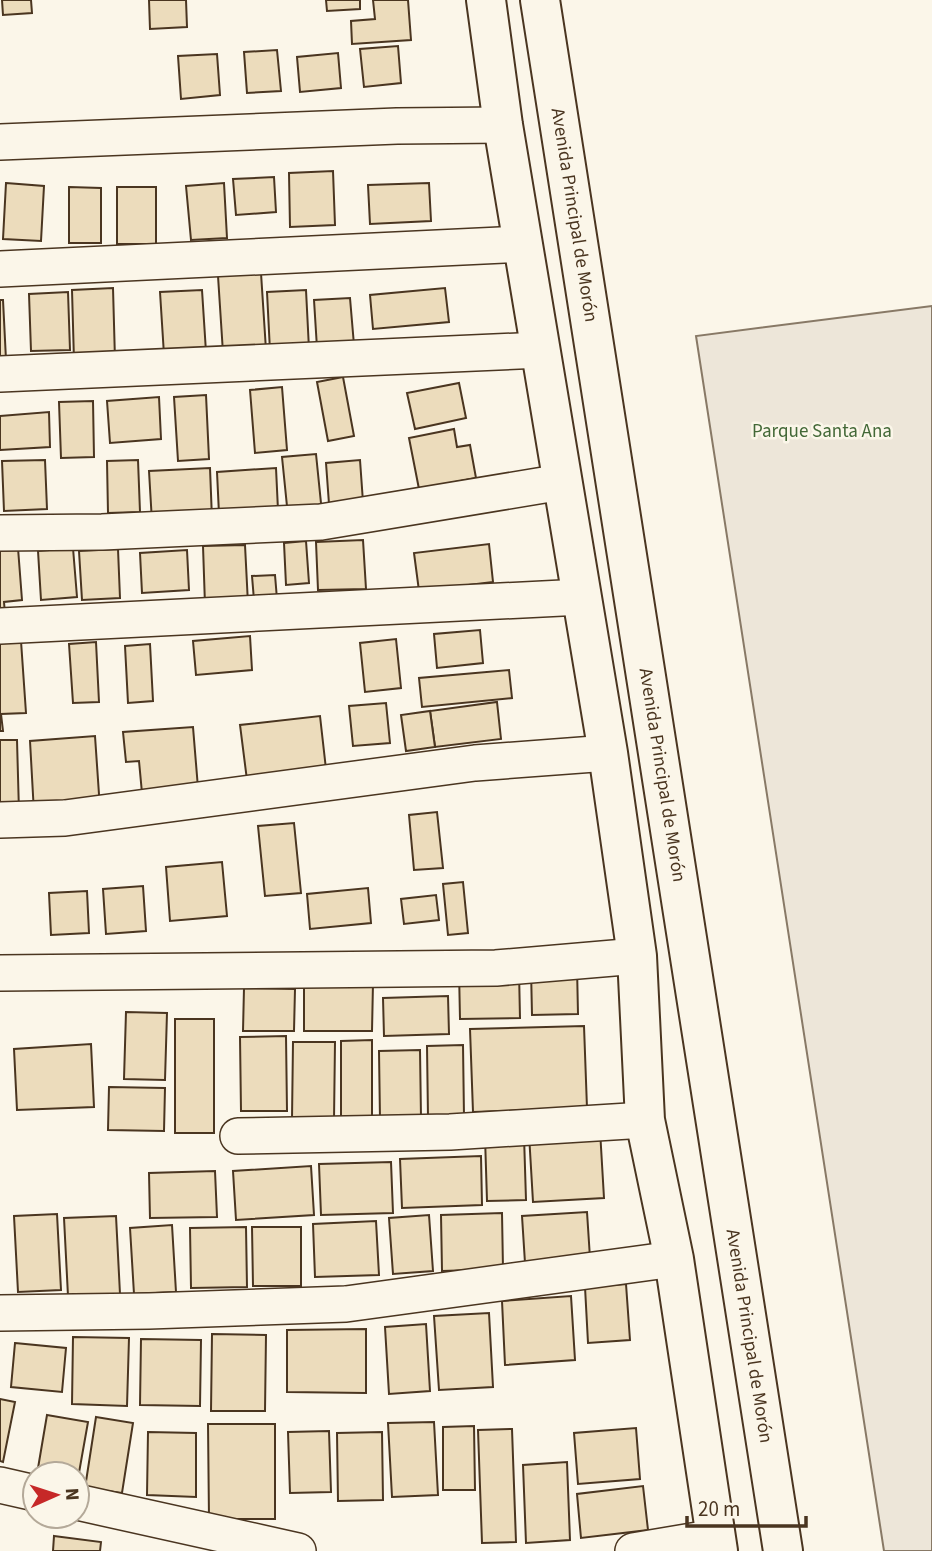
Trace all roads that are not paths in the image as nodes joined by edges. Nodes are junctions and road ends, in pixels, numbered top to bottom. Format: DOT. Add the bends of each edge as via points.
graph roads {
  1 [pos="486,0"];
  2 [pos="541,0"];
  3 [pos="503,125"];
  4 [pos="0,142"];
  5 [pos="523,244"];
  6 [pos="0,269"];
  7 [pos="541,350"];
  8 [pos="0,374"];
  9 [pos="562,482"];
  10 [pos="0,533"];
  11 [pos="582,597"];
  12 [pos="0,625"];
  13 [pos="608,753"];
  14 [pos="0,820"];
  15 [pos="637,956"];
  16 [pos="0,973"];
  17 [pos="645,1121"];
  18 [pos="238,1136"];
  19 [pos="674,1259"];
  20 [pos="0,1313"];
  21 [pos="0,1485"];
  22 [pos="21,1490"];
  23 [pos="91,1505"];
  24 [pos="717,1544"];
  25 [pos="298,1551"];
  26 [pos="634,1551"];
  27 [pos="783,1551"];
  1 -- 3 [label="main road"];
  2 -- 27 [label="main road, Avenida Principal de Morón"];
  3 -- 4 [label="street"];
  3 -- 5 [label="main road"];
  5 -- 6 [label="street"];
  5 -- 7 [label="main road"];
  7 -- 8 [label="street"];
  7 -- 9 [label="main road"];
  9 -- 10 [label="street" via="321,522"];
  9 -- 11 [label="main road"];
  11 -- 12 [label="street"];
  11 -- 13 [label="main road"];
  13 -- 14 [label="street" via="475,764 65,818"];
  13 -- 15 [label="main road"];
  15 -- 16 [label="street" via="496,968"];
  15 -- 17 [label="main road"];
  17 -- 18 [label="street" via="450,1132"];
  17 -- 19 [label="main road"];
  19 -- 20 [label="street" via="346,1304"];
  19 -- 24 [label="main road"];
  21 -- 22 [label="street"];
  23 -- 25 [label="street"];
  24 -- 26 [label="street"];
}
